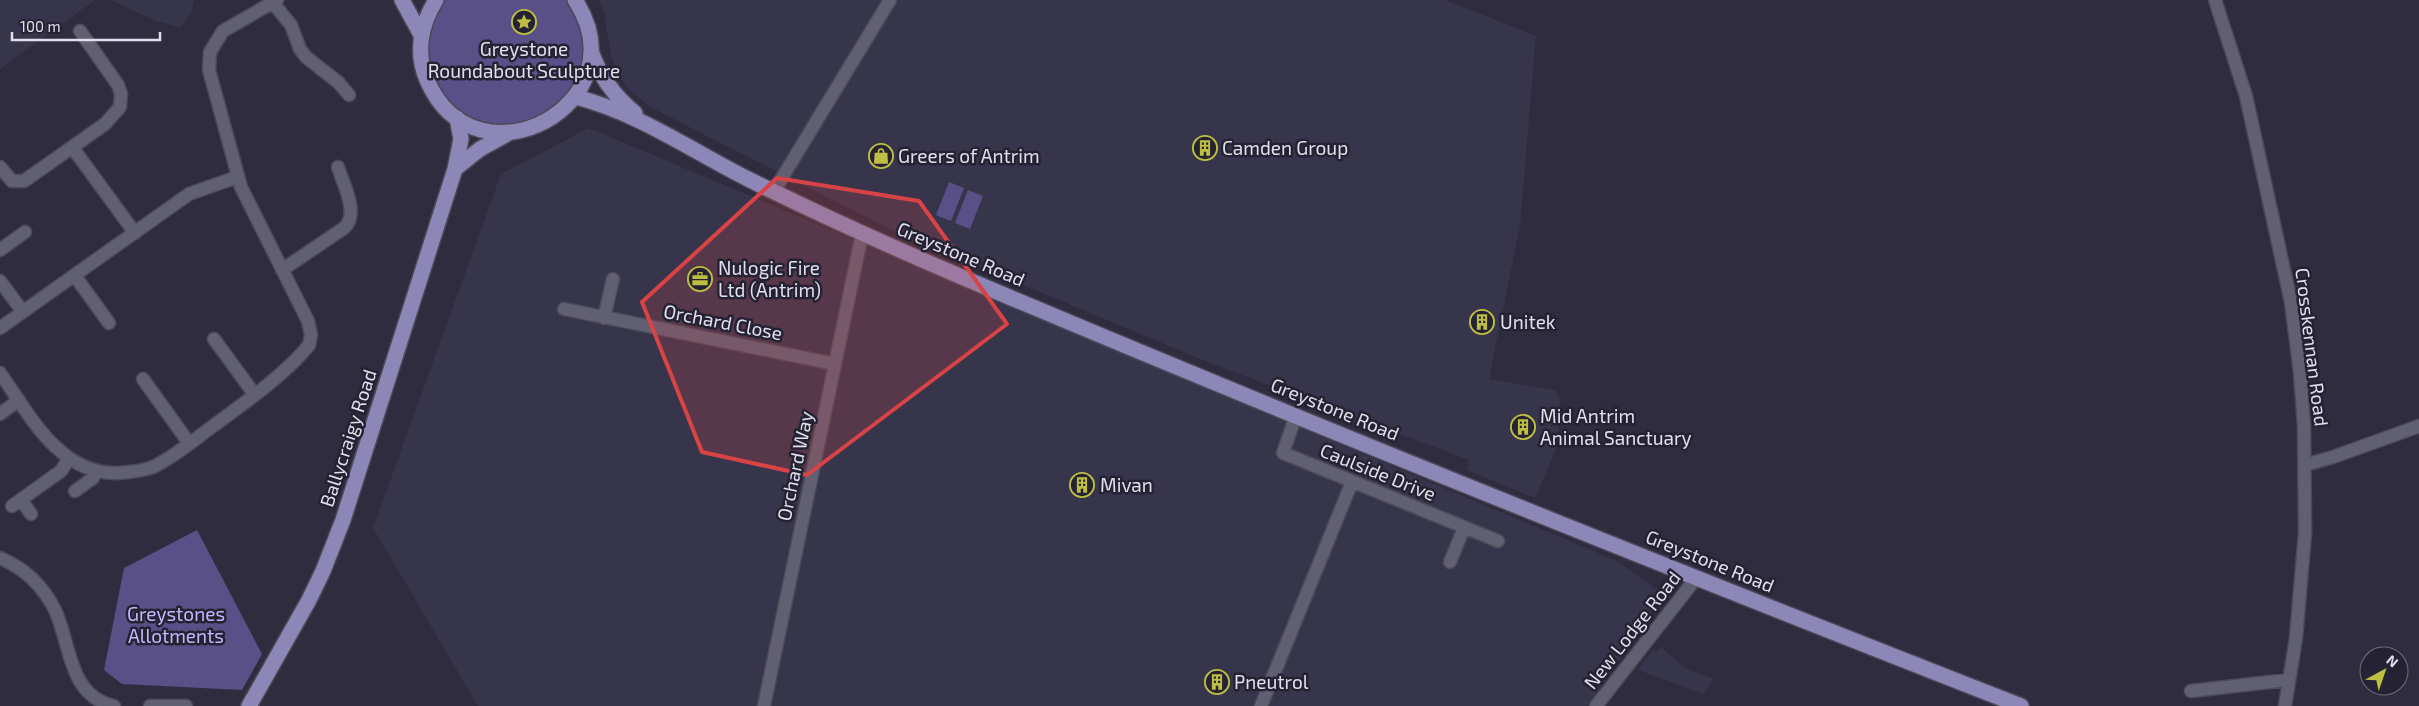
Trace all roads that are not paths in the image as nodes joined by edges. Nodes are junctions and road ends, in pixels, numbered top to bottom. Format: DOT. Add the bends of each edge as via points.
graph roads {
  1 [pos="402,0"];
  2 [pos="436,0"];
  3 [pos="575,0"];
  4 [pos="2215,0"];
  5 [pos="275,2"];
  6 [pos="885,2"];
  7 [pos="80,31"];
  8 [pos="421,35"];
  9 [pos="591,50"];
  10 [pos="349,95"];
  11 [pos="576,96"];
  12 [pos="457,118"];
  13 [pos="646,122"];
  14 [pos="509,133"];
  15 [pos="72,147"];
  16 [pos="0,167"];
  17 [pos="338,167"];
  18 [pos="455,169"];
  19 [pos="237,177"];
  20 [pos="774,191"];
  21 [pos="25,232"];
  22 [pos="135,233"];
  23 [pos="862,234"];
  24 [pos="0,250"];
  25 [pos="282,270"];
  26 [pos="75,276"];
  27 [pos="613,279"];
  28 [pos="0,281"];
  29 [pos="564,309"];
  30 [pos="23,312"];
  31 [pos="604,318"];
  32 [pos="108,322"];
  33 [pos="0,328"];
  34 [pos="214,339"];
  35 [pos="835,364"];
  36 [pos="0,373"];
  37 [pos="143,380"];
  38 [pos="254,395"];
  39 [pos="20,400"];
  40 [pos="0,414"];
  41 [pos="1296,415"];
  42 [pos="2419,426"];
  43 [pos="188,443"];
  44 [pos="69,458"];
  45 [pos="2305,465"];
  46 [pos="95,470"];
  47 [pos="1352,482"];
  48 [pos="75,491"];
  49 [pos="31,514"];
  50 [pos="1464,528"];
  51 [pos="1498,541"];
  52 [pos="0,558"];
  53 [pos="1450,562"];
  54 [pos="1697,578"];
  55 [pos="2288,680"];
  56 [pos="2191,691"];
  57 [pos="114,706"];
  58 [pos="150,706"];
  59 [pos="186,706"];
  60 [pos="248,706"];
  61 [pos="764,706"];
  62 [pos="1261,706"];
  63 [pos="1596,706"];
  64 [pos="2021,706"];
  65 [pos="2285,706"];
  1 -- 8 [label="main road"];
  2 -- 8 [label="main road" via="428,12"];
  3 -- 9 [label="main road" via="589,30"];
  4 -- 45 [label="street, Crosskennan Road" via="2246,96 2291,302 2303,398"];
  5 -- 10 [label="street" via="292,25 304,55 339,82"];
  5 -- 19 [label="street" via="228,26 217,38 209,56 213,86"];
  6 -- 20 [label="street"];
  7 -- 15 [label="street" via="118,85 121,102 118,112"];
  8 -- 12 [label="main road" via="422,62 430,88"];
  9 -- 11 [label="main road" via="586,75"];
  9 -- 13 [label="main road, Greystone Road" via="608,86"];
  11 -- 13 [label="main road, Greystone Road"];
  11 -- 14 [label="main road" via="550,120 530,130"];
  12 -- 14 [label="main road" via="490,132"];
  12 -- 18 [label="main road, Ballycraigy Road" via="461,139"];
  13 -- 20 [label="main road, Greystone Road"];
  14 -- 18 [label="main road" via="480,149"];
  15 -- 16 [label="street" via="21,182 11,180"];
  15 -- 22 [label="street"];
  17 -- 25 [label="street" via="351,211 350,222"];
  18 -- 60 [label="main road, Ballycraigy Road" via="335,543 309,600"];
  19 -- 22 [label="street" via="189,194"];
  19 -- 25 [label="street"];
  20 -- 23 [label="main road, Greystone Road"];
  21 -- 24 [label="street"];
  22 -- 26 [label="street"];
  23 -- 35 [label="street, Orchard Way"];
  23 -- 41 [label="main road, Greystone Road"];
  25 -- 38 [label="street" via="308,321 311,340 306,349"];
  26 -- 30 [label="street"];
  26 -- 32 [label="street"];
  27 -- 31 [label="street"];
  28 -- 30 [label="street"];
  29 -- 31 [label="street, Orchard Close"];
  30 -- 33 [label="street"];
  31 -- 35 [label="street, Orchard Close"];
  34 -- 38 [label="street"];
  35 -- 61 [label="street, Orchard Way"];
  36 -- 39 [label="street"];
  37 -- 43 [label="street"];
  38 -- 43 [label="street"];
  39 -- 40 [label="street"];
  39 -- 44 [label="street" via="46,438"];
  41 -- 47 [label="street, Caulside Drive" via="1282,453"];
  41 -- 54 [label="main road, Greystone Road"];
  42 -- 45 [label="street"];
  43 -- 46 [label="street" via="146,469 116,473"];
  44 -- 46 [label="street"];
  44 -- 49 [label="street" via="61,471 17,503"];
  45 -- 55 [label="street, Crosskennan Road" via="2305,533 2296,638"];
  46 -- 48 [label="street" via="93,478"];
  47 -- 50 [label="street, Caulside Drive"];
  47 -- 62 [label="street"];
  50 -- 51 [label="street, Caulside Drive"];
  50 -- 53 [label="street"];
  52 -- 57 [label="street" via="29,575 46,594 58,619 78,680 96,698"];
  54 -- 63 [label="street, New Lodge Road"];
  54 -- 64 [label="main road, Greystone Road"];
  55 -- 56 [label="street"];
  55 -- 65 [label="street, Crosskennan Road"];
  58 -- 59 [label="street"];
}
